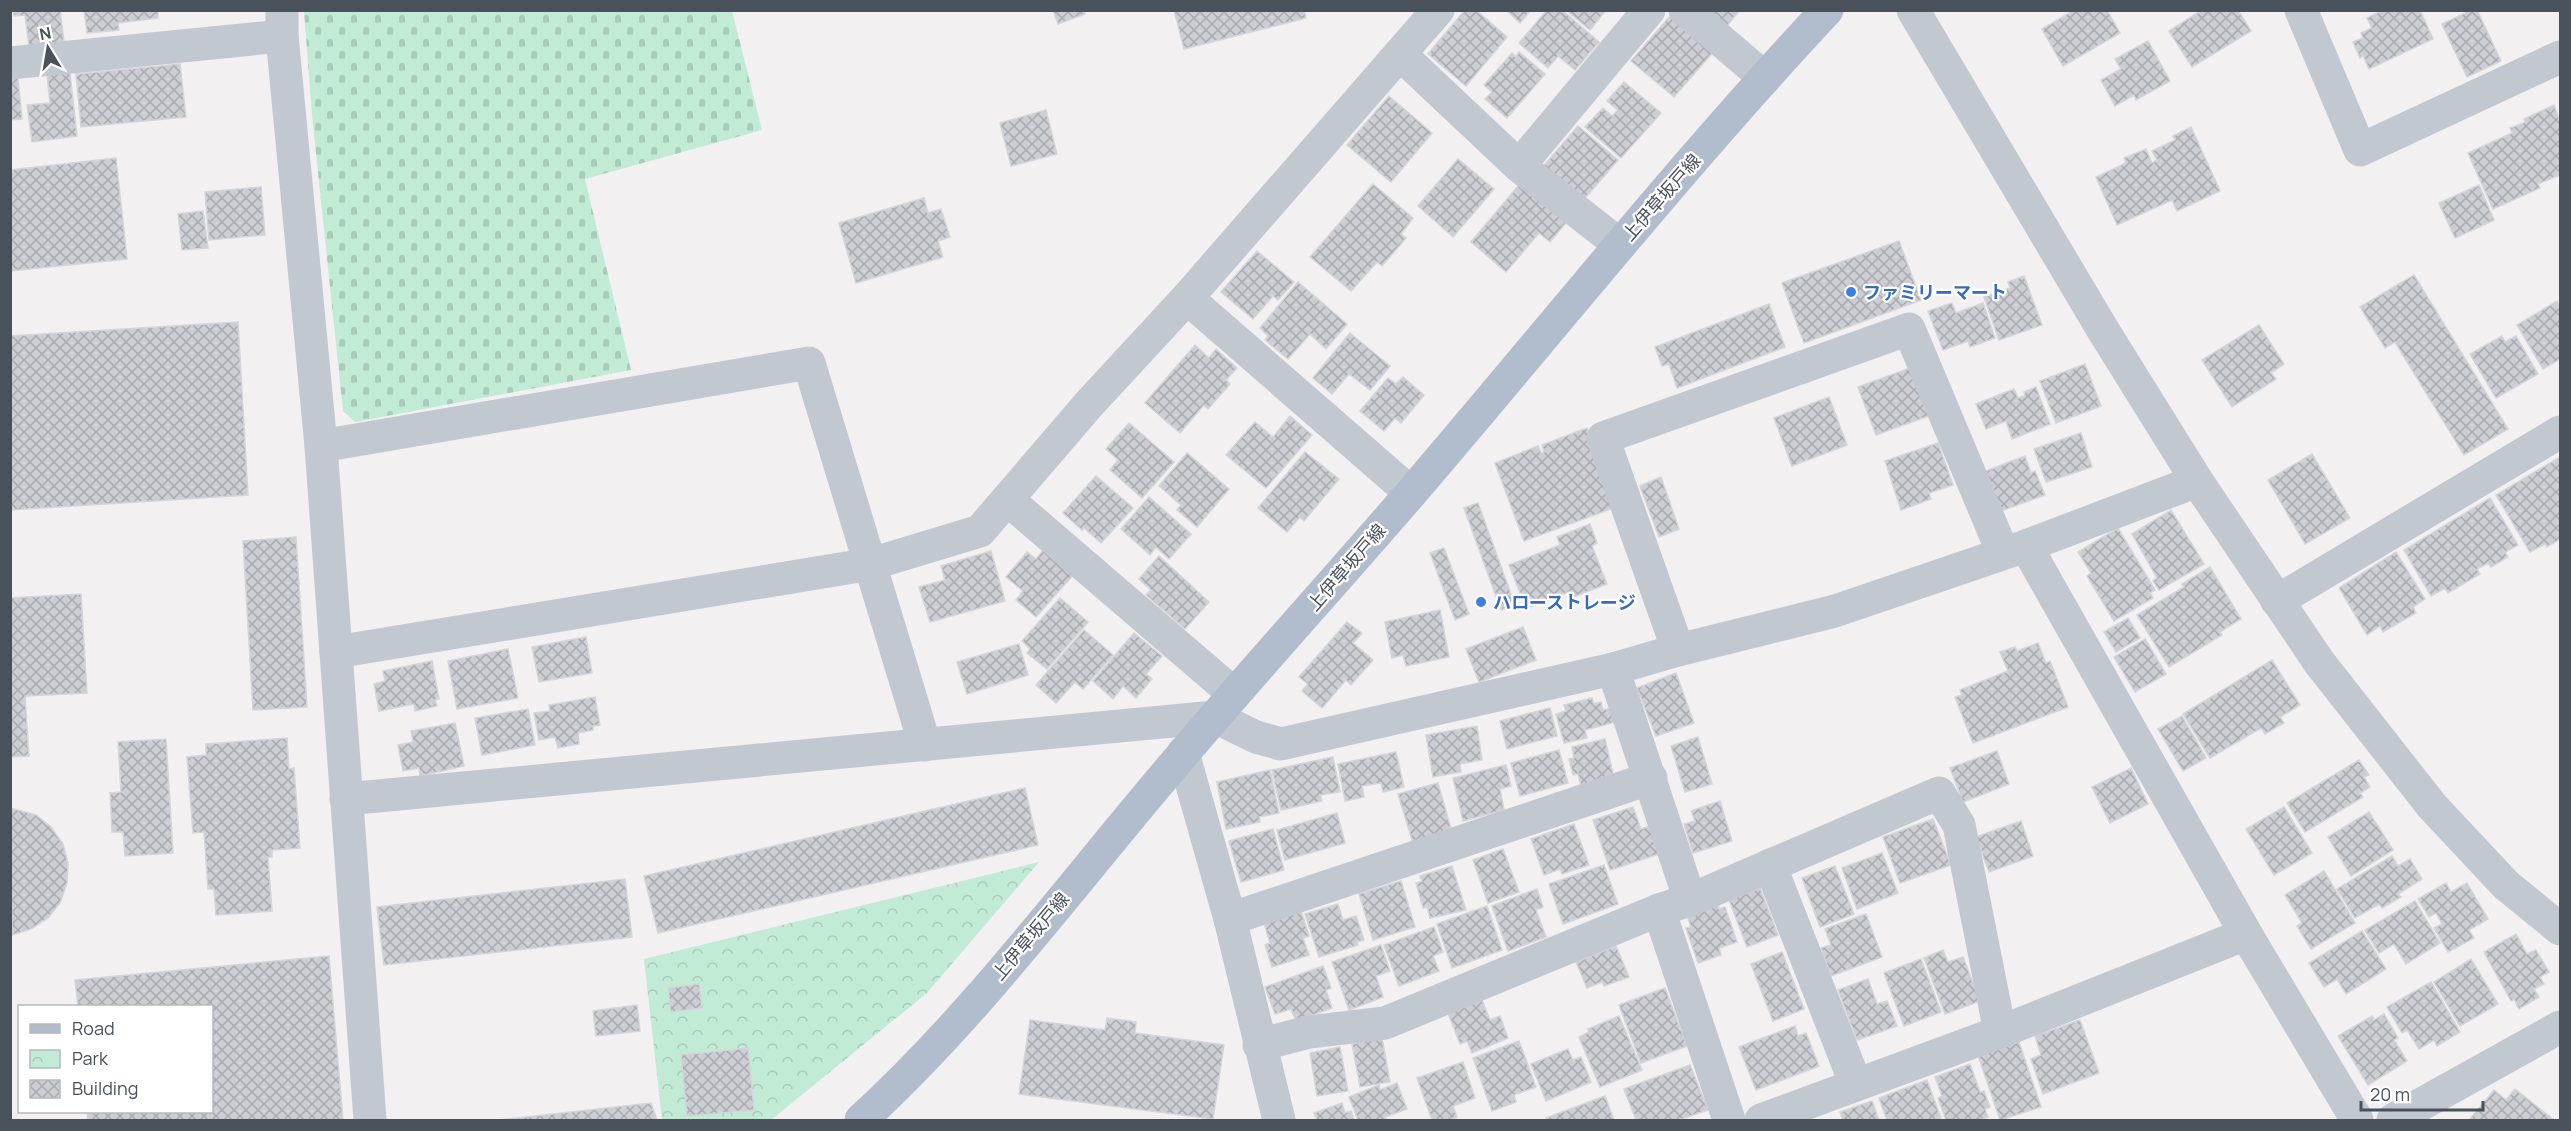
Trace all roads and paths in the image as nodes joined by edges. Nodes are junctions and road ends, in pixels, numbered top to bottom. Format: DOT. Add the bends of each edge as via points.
graph roads {
  1 [pos="1438,10"];
  2 [pos="1649,10"];
  3 [pos="1685,10"];
  4 [pos="1827,10"];
  5 [pos="1912,10"];
  6 [pos="2310,13"];
  7 [pos="282,23"];
  8 [pos="1400,54"];
  9 [pos="2560,57"];
  10 [pos="10,63"];
  11 [pos="1765,78"];
  12 [pos="1520,166"];
  13 [pos="1620,245"];
  14 [pos="1187,298"];
  15 [pos="2560,432"];
  16 [pos="321,446"];
  17 [pos="2197,481"];
  18 [pos="1411,493"];
  19 [pos="1008,500"];
  20 [pos="2014,550"];
  21 [pos="871,564"];
  22 [pos="2277,601"];
  23 [pos="1678,650"];
  24 [pos="336,652"];
  25 [pos="1613,669"];
  26 [pos="1225,706"];
  27 [pos="925,745"];
  28 [pos="1183,753"];
  29 [pos="1651,778"];
  30 [pos="346,799"];
  31 [pos="1770,865"];
  32 [pos="1690,900"];
  33 [pos="1659,910"];
  34 [pos="1230,920"];
  35 [pos="2560,929"];
  36 [pos="2246,934"];
  37 [pos="2560,1027"];
  38 [pos="2000,1032"];
  39 [pos="1259,1045"];
  40 [pos="1856,1085"];
  41 [pos="370,1120"];
  42 [pos="861,1120"];
  43 [pos="1279,1120"];
  44 [pos="1729,1120"];
  45 [pos="1761,1120"];
  46 [pos="2357,1120"];
  47 [pos="2392,1120"];
  1 -- 8 [label="street"];
  2 -- 12 [label="street"];
  3 -- 11 [label="street"];
  4 -- 11 [label="main road, 上伊草坂戸線"];
  5 -- 17 [label="street"];
  6 -- 9 [label="street" via="2360,150"];
  7 -- 10 [label="street"];
  7 -- 16 [label="street"];
  8 -- 12 [label="street"];
  8 -- 14 [label="street"];
  11 -- 13 [label="main road, 上伊草坂戸線"];
  12 -- 13 [label="street"];
  13 -- 18 [label="main road, 上伊草坂戸線"];
  14 -- 18 [label="street"];
  14 -- 19 [label="street" via="1089,404"];
  15 -- 22 [label="street"];
  16 -- 21 [label="street" via="809,363"];
  16 -- 24 [label="street"];
  17 -- 20 [label="street"];
  17 -- 22 [label="street"];
  18 -- 26 [label="main road, 上伊草坂戸線"];
  19 -- 21 [label="street" via="980,531"];
  19 -- 26 [label="street"];
  20 -- 23 [label="street" via="1835,611"];
  20 -- 23 [label="street" via="1909,329 1603,438"];
  20 -- 36 [label="street"];
  21 -- 24 [label="street"];
  21 -- 27 [label="street"];
  22 -- 35 [label="street" via="2319,662 2432,806 2506,885"];
  23 -- 25 [label="street"];
  24 -- 30 [label="street"];
  25 -- 26 [label="street" via="1281,744 1256,737"];
  25 -- 29 [label="street"];
  26 -- 27 [label="street"];
  26 -- 28 [label="main road, 上伊草坂戸線"];
  27 -- 30 [label="street"];
  28 -- 34 [label="street"];
  28 -- 42 [label="main road, 上伊草坂戸線" via="959,1021"];
  29 -- 32 [label="street"];
  29 -- 34 [label="street"];
  30 -- 41 [label="street"];
  31 -- 32 [label="street"];
  31 -- 38 [label="street" via="1939,793 1959,825"];
  31 -- 40 [label="street"];
  32 -- 33 [label="street"];
  33 -- 39 [label="street" via="1385,1023 1309,1032"];
  33 -- 44 [label="street"];
  34 -- 39 [label="street"];
  36 -- 38 [label="street"];
  36 -- 46 [label="street"];
  37 -- 47 [label="street"];
  38 -- 40 [label="street"];
  39 -- 43 [label="street"];
  40 -- 45 [label="street"];
}
